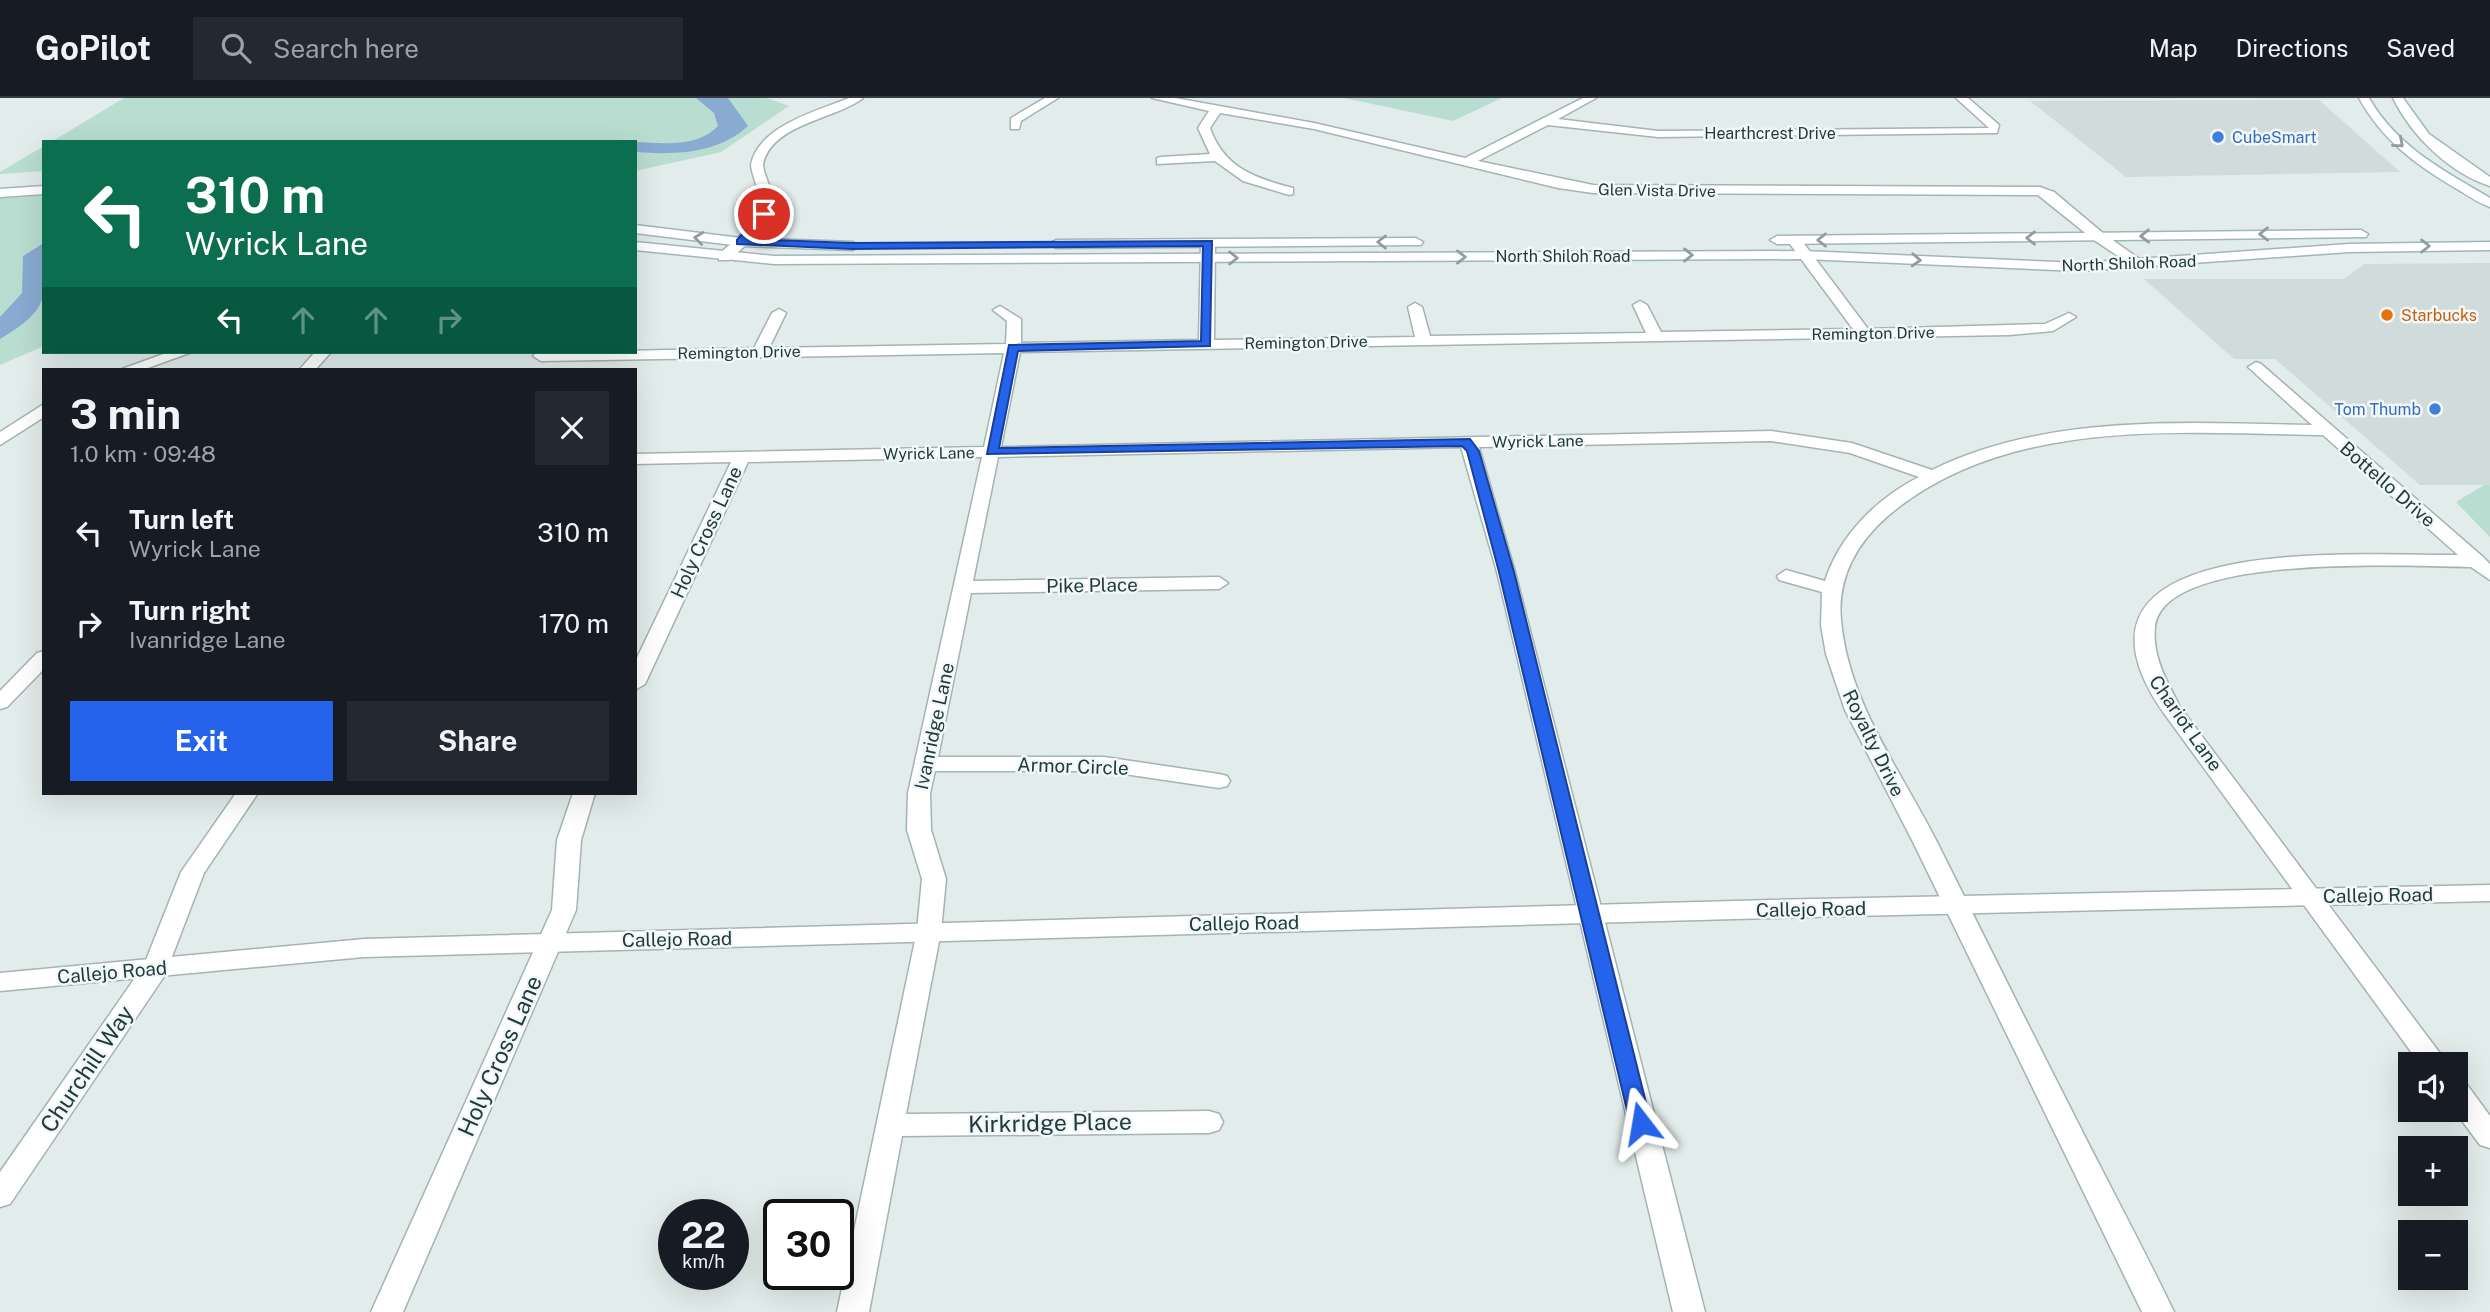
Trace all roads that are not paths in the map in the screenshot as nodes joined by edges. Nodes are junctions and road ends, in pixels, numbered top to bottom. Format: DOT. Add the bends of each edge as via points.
graph roads {
  1 [pos="858,98"];
  2 [pos="1053,98"];
  3 [pos="1157,98"];
  4 [pos="1591,98"];
  5 [pos="1961,98"];
  6 [pos="2364,98"];
  7 [pos="2398,98"];
  8 [pos="1219,108"];
  9 [pos="2372,114"];
  10 [pos="2407,118"];
  11 [pos="1547,121"];
  12 [pos="1015,127"];
  13 [pos="1216,157"];
  14 [pos="1161,161"];
  15 [pos="1467,162"];
  16 [pos="42,179"];
  17 [pos="0,182"];
  18 [pos="2490,182"];
  19 [pos="42,190"];
  20 [pos="1289,191"];
  21 [pos="0,193"];
  22 [pos="2490,203"];
  23 [pos="637,229"];
  24 [pos="2490,233"];
  25 [pos="2333,234"];
  26 [pos="2099,237"];
  27 [pos="1766,240"];
  28 [pos="1794,240"];
  29 [pos="1682,241"];
  30 [pos="741,242"];
  31 [pos="1208,243"];
  32 [pos="2490,246"];
  33 [pos="637,247"];
  34 [pos="2311,251"];
  35 [pos="1804,255"];
  36 [pos="724,257"];
  37 [pos="1207,258"];
  38 [pos="2141,265"];
  39 [pos="1640,305"];
  40 [pos="1415,307"];
  41 [pos="1000,310"];
  42 [pos="779,313"];
  43 [pos="2069,317"];
  44 [pos="1863,333"];
  45 [pos="1656,337"];
  46 [pos="1423,340"];
  47 [pos="1206,344"];
  48 [pos="1013,348"];
  49 [pos="759,352"];
  50 [pos="637,353"];
  51 [pos="178,354"];
  52 [pos="321,354"];
  53 [pos="2256,367"];
  54 [pos="133,368"];
  55 [pos="309,368"];
  56 [pos="42,410"];
  57 [pos="2326,430"];
  58 [pos="0,440"];
  59 [pos="1466,442"];
  60 [pos="992,452"];
  61 [pos="742,457"];
  62 [pos="637,459"];
  63 [pos="1930,475"];
  64 [pos="2483,567"];
  65 [pos="1786,576"];
  66 [pos="1219,583"];
  67 [pos="965,587"];
  68 [pos="1831,589"];
  69 [pos="42,659"];
  70 [pos="637,680"];
  71 [pos="0,703"];
  72 [pos="925,764"];
  73 [pos="1219,781"];
  74 [pos="246,795"];
  75 [pos="583,795"];
  76 [pos="2490,893"];
  77 [pos="2310,897"];
  78 [pos="1954,906"];
  79 [pos="1590,914"];
  80 [pos="929,931"];
  81 [pos="551,942"];
  82 [pos="156,968"];
  83 [pos="0,982"];
  84 [pos="2426,1052"];
  85 [pos="2468,1107"];
  86 [pos="1209,1122"];
  87 [pos="891,1125"];
  88 [pos="2490,1137"];
  89 [pos="0,1195"];
  90 [pos="387,1312"];
  91 [pos="853,1312"];
  92 [pos="1689,1312"];
  93 [pos="2158,1312"];
  1 -- 30 [label="street" via="771,141 756,169 767,204 757,226"];
  2 -- 12 [label="street" via="1020,115"];
  3 -- 8 [label="street, Glen Vista Drive"];
  4 -- 11 [label="street"];
  5 -- 11 [label="street, Hearthcrest Drive" via="1995,127 1993,131 1658,134"];
  6 -- 9 [label="street"];
  7 -- 10 [label="street"];
  8 -- 13 [label="street" via="1204,128"];
  8 -- 15 [label="street, Glen Vista Drive"];
  9 -- 10 [label="street"];
  9 -- 22 [label="street, one-way" via="2403,148"];
  10 -- 18 [label="street" via="2436,147"];
  11 -- 15 [label="street"];
  13 -- 14 [label="street"];
  13 -- 20 [label="street" via="1246,179"];
  15 -- 26 [label="street, Glen Vista Drive" via="1558,184 1624,191 2024,189 2050,195"];
  16 -- 17 [label="street"];
  19 -- 21 [label="street"];
  30 -- 23 [label="street, North Shiloh Road, one-way"];
  24 -- 25 [label="street, North Shiloh Road"];
  25 -- 26 [label="street, North Shiloh Road, one-way"];
  25 -- 34 [label="street" via="2310,240 2306,245"];
  26 -- 28 [label="street, North Shiloh Road, one-way"];
  26 -- 38 [label="street, Glen Vista Drive"];
  27 -- 28 [label="street, North Shiloh Road"];
  28 -- 35 [label="street"];
  29 -- 31 [label="street, North Shiloh Road, one-way"];
  30 -- 31 [label="street, North Shiloh Road" via="852,246"];
  30 -- 36 [label="street"];
  31 -- 37 [label="street"];
  34 -- 32 [label="street, North Shiloh Road, one-way"];
  33 -- 36 [label="street, North Shiloh Road"];
  34 -- 38 [label="street, North Shiloh Road"];
  37 -- 35 [label="street, North Shiloh Road, one-way"];
  35 -- 38 [label="street, North Shiloh Road, one-way"];
  35 -- 44 [label="street"];
  36 -- 37 [label="street, North Shiloh Road"];
  37 -- 47 [label="street"];
  39 -- 45 [label="street"];
  40 -- 46 [label="street"];
  41 -- 48 [label="street, Ivanridge Lane" via="1014,319"];
  42 -- 49 [label="street"];
  43 -- 44 [label="street, Remington Drive" via="2048,328 2029,330"];
  44 -- 45 [label="street, Remington Drive"];
  45 -- 46 [label="street, Remington Drive"];
  46 -- 47 [label="street, Remington Drive"];
  47 -- 48 [label="street, Remington Drive"];
  48 -- 49 [label="street, Remington Drive"];
  48 -- 60 [label="street, Ivanridge Lane"];
  49 -- 50 [label="street, Remington Drive"];
  51 -- 54 [label="street"];
  52 -- 55 [label="street"];
  53 -- 57 [label="street, Bottello Drive"];
  56 -- 58 [label="street"];
  57 -- 63 [label="street, Royalty Drive" via="2097,434 2001,449"];
  57 -- 64 [label="street, Bottello Drive"];
  59 -- 60 [label="street, Wyrick Lane"];
  59 -- 63 [label="street, Wyrick Lane" via="1771,436 1810,439 1884,455"];
  59 -- 79 [label="street" via="1473,451 1506,572"];
  60 -- 61 [label="street, Wyrick Lane"];
  60 -- 67 [label="street, Ivanridge Lane"];
  61 -- 62 [label="street, Wyrick Lane"];
  61 -- 70 [label="street, Holy Cross Lane"];
  63 -- 68 [label="street, Royalty Drive" via="1879,510 1855,537"];
  64 -- 77 [label="street, Chariot Lane" via="2259,563 2189,581 2152,608 2144,656 2157,688"];
  65 -- 68 [label="street"];
  66 -- 67 [label="street, Pike Place"];
  67 -- 72 [label="street, Ivanridge Lane"];
  68 -- 78 [label="street, Royalty Drive" via="1830,623 1854,710"];
  69 -- 71 [label="street"];
  72 -- 73 [label="street, Armor Circle" via="1104,764"];
  72 -- 80 [label="street, Ivanridge Lane" via="919,830 933,879"];
  74 -- 82 [label="street, Churchill Way" via="193,872"];
  75 -- 81 [label="street, Holy Cross Lane" via="569,840 564,910"];
  76 -- 77 [label="street, Callejo Road"];
  77 -- 78 [label="street, Callejo Road"];
  77 -- 84 [label="street, Chariot Lane"];
  78 -- 79 [label="street, Callejo Road"];
  78 -- 93 [label="street, Royalty Drive"];
  79 -- 80 [label="street, Callejo Road"];
  79 -- 92 [label="street"];
  80 -- 81 [label="street, Callejo Road"];
  80 -- 87 [label="street, Ivanridge Lane"];
  81 -- 82 [label="street, Callejo Road" via="365,948"];
  81 -- 90 [label="street, Holy Cross Lane"];
  82 -- 83 [label="street, Callejo Road"];
  82 -- 89 [label="street, Churchill Way"];
  85 -- 88 [label="street"];
  86 -- 87 [label="street, Kirkridge Place"];
  87 -- 91 [label="street, Ivanridge Lane"];
}
